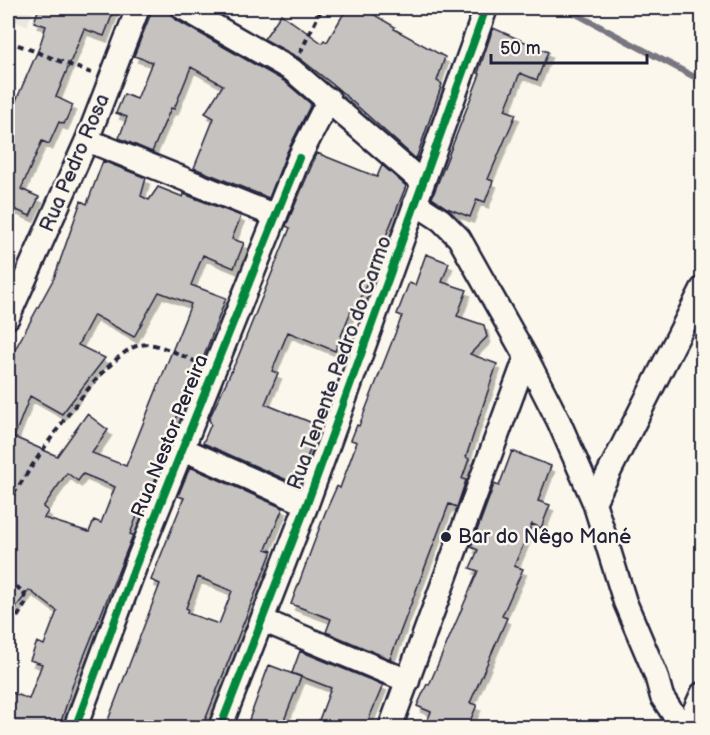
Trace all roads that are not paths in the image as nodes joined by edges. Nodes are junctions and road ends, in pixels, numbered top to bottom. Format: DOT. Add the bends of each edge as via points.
graph roads {
  1 [pos="138,8"];
  2 [pos="183,8"];
  3 [pos="486,8"];
  4 [pos="328,99"];
  5 [pos="87,140"];
  6 [pos="419,192"];
  7 [pos="276,216"];
  8 [pos="702,289"];
  9 [pos="8,317"];
  10 [pos="526,357"];
  11 [pos="183,448"];
  12 [pos="594,502"];
  13 [pos="307,504"];
  14 [pos="262,620"];
  15 [pos="408,681"];
  16 [pos="702,694"];
  17 [pos="687,727"];
  18 [pos="75,728"];
  19 [pos="220,728"];
  20 [pos="390,728"];
  1 -- 5 [label="street, Rua Pedro Rosa"];
  2 -- 4 [label="street" via="292,70"];
  3 -- 6 [label="street, Rua Tenente Pedro do Carmo"];
  4 -- 6 [label="street"];
  4 -- 7 [label="street, Rua Nestor Pereira"];
  5 -- 7 [label="street"];
  5 -- 9 [label="street, Rua Pedro Rosa"];
  6 -- 10 [label="street" via="459,238"];
  6 -- 13 [label="street, Rua Tenente Pedro do Carmo"];
  7 -- 11 [label="street, Rua Nestor Pereira"];
  8 -- 12 [label="street"];
  10 -- 12 [label="street" via="560,422"];
  10 -- 15 [label="street"];
  11 -- 13 [label="street, Rua Nestor Pereira"];
  11 -- 18 [label="street, Rua Nestor Pereira"];
  12 -- 17 [label="street" via="625,602 662,697"];
  13 -- 14 [label="street, Rua Tenente Pedro do Carmo"];
  14 -- 15 [label="street"];
  14 -- 19 [label="street, Rua Tenente Pedro do Carmo"];
  15 -- 20 [label="street"];
  16 -- 17 [label="street"];
}
